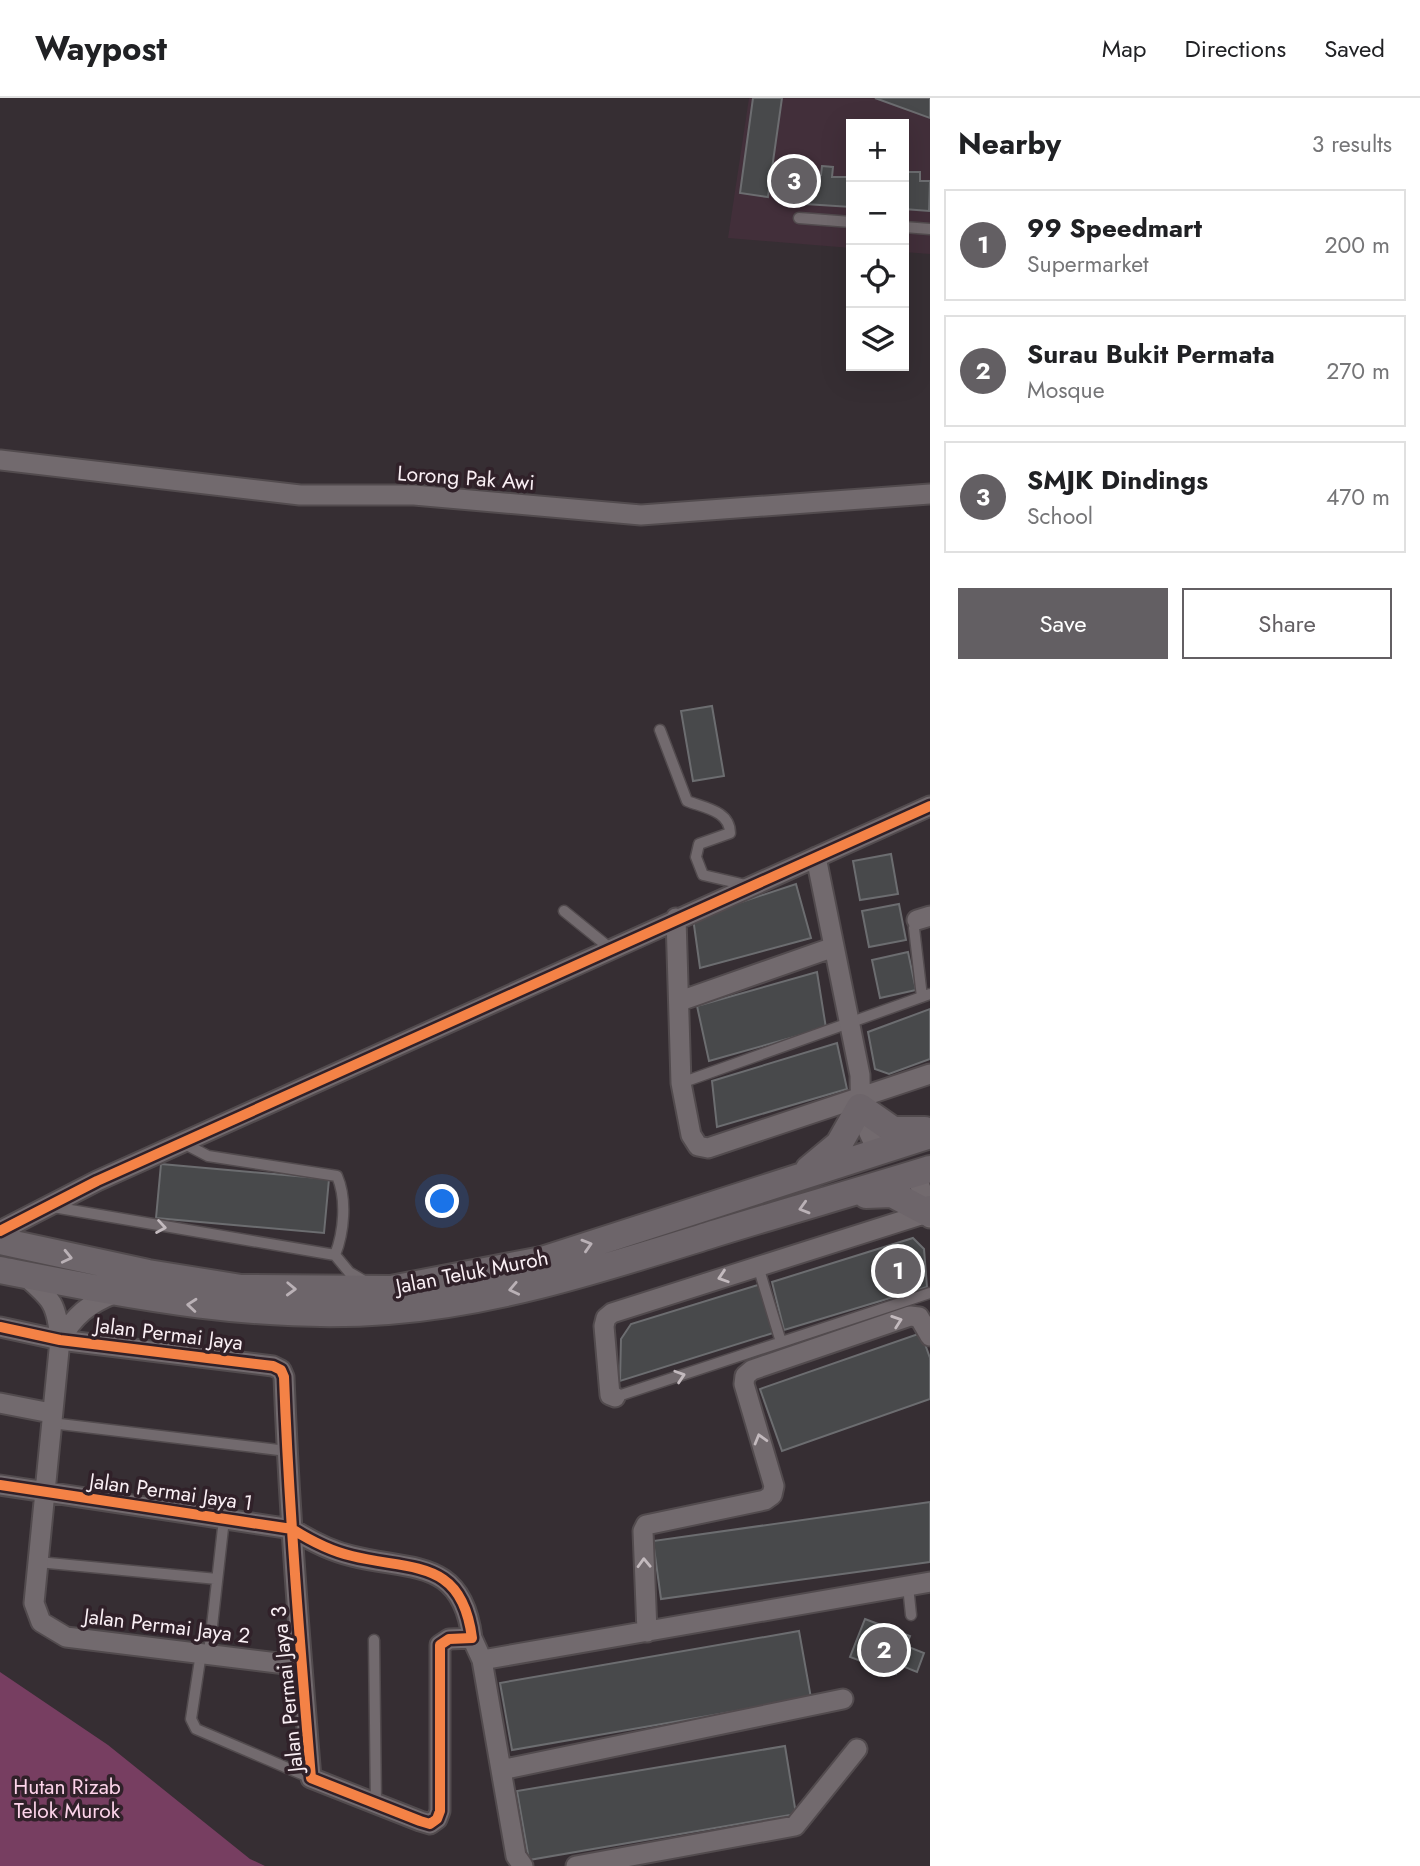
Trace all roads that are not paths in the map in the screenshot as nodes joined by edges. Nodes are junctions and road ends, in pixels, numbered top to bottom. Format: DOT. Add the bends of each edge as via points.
graph roads {
  1 [pos="799,218"];
  2 [pos="846,222"];
  3 [pos="909,227"];
  4 [pos="930,229"];
  5 [pos="0,460"];
  6 [pos="930,494"];
  7 [pos="660,730"];
  8 [pos="930,806"];
  9 [pos="816,858"];
  10 [pos="750,886"];
  11 [pos="564,911"];
  12 [pos="676,918"];
  13 [pos="924,918"];
  14 [pos="834,947"];
  15 [pos="611,949"];
  16 [pos="926,996"];
  17 [pos="680,1001"];
  18 [pos="848,1022"];
  19 [pos="930,1074"];
  20 [pos="681,1083"];
  21 [pos="859,1103"];
  22 [pos="930,1130"];
  23 [pos="930,1138"];
  24 [pos="183,1143"];
  25 [pos="879,1152"];
  26 [pos="923,1171"];
  27 [pos="793,1181"];
  28 [pos="865,1190"];
  29 [pos="835,1199"];
  30 [pos="45,1206"];
  31 [pos="930,1213"];
  32 [pos="0,1231"];
  33 [pos="0,1241"];
  34 [pos="335,1255"];
  35 [pos="758,1266"];
  36 [pos="12,1273"];
  37 [pos="391,1289"];
  38 [pos="116,1293"];
  39 [pos="930,1293"];
  40 [pos="0,1326"];
  41 [pos="930,1336"];
  42 [pos="60,1340"];
  43 [pos="781,1342"];
  44 [pos="274,1366"];
  45 [pos="615,1398"];
  46 [pos="0,1403"];
  47 [pos="50,1418"];
  48 [pos="286,1451"];
  49 [pos="0,1485"];
  50 [pos="43,1493"];
  51 [pos="224,1520"];
  52 [pos="292,1529"];
  53 [pos="38,1562"];
  54 [pos="217,1579"];
  55 [pos="930,1582"];
  56 [pos="908,1586"];
  57 [pos="911,1615"];
  58 [pos="646,1632"];
  59 [pos="472,1638"];
  60 [pos="374,1640"];
  61 [pos="205,1653"];
  62 [pos="482,1660"];
  63 [pos="302,1666"];
  64 [pos="843,1699"];
  65 [pos="857,1749"];
  66 [pos="501,1770"];
  67 [pos="311,1778"];
  68 [pos="376,1806"];
  69 [pos="523,1866"];
  70 [pos="576,1866"];
  1 -- 2 [label="lane"];
  3 -- 4 [label="lane"];
  5 -- 6 [label="street, Lorong Pak Awi" via="300,495 414,495 641,515"];
  7 -- 10 [label="lane" via="687,801 726,817 730,825 730,833 699,844 696,857 703,875"];
  8 -- 9 [label="street"];
  9 -- 10 [label="street"];
  9 -- 14 [label="street"];
  10 -- 12 [label="street"];
  11 -- 15 [label="lane"];
  12 -- 15 [label="street"];
  12 -- 17 [label="street"];
  13 -- 16 [label="lane" via="914,928"];
  14 -- 17 [label="street"];
  14 -- 18 [label="street"];
  15 -- 24 [label="street"];
  16 -- 18 [label="lane"];
  17 -- 20 [label="street"];
  18 -- 20 [label="lane"];
  18 -- 21 [label="street" via="860,1075"];
  19 -- 21 [label="street"];
  20 -- 21 [label="street" via="691,1135 698,1146 708,1148"];
  21 -- 22 [label="main road" via="892,1130"];
  21 -- 25 [label="street"];
  21 -- 27 [label="main road" via="839,1144"];
  23 -- 25 [label="main road, Jalan Teluk Muroh"];
  23 -- 26 [label="main road"];
  24 -- 30 [label="street"];
  24 -- 34 [label="lane" via="208,1156 337,1176 342,1235"];
  25 -- 26 [label="main road"];
  25 -- 27 [label="main road, Jalan Teluk Muroh"];
  25 -- 28 [label="main road" via="874,1178"];
  26 -- 28 [label="main road, Jalan Teluk Muroh"];
  26 -- 31 [label="street"];
  37 -- 27 [label="main road, Jalan Teluk Muroh, one-way" via="542,1260"];
  28 -- 29 [label="main road, Jalan Teluk Muroh"];
  29 -- 31 [label="main road" via="892,1194"];
  29 -- 38 [label="main road, Jalan Teluk Muroh, one-way" via="560,1279 388,1311 270,1312 182,1305"];
  30 -- 32 [label="street"];
  30 -- 34 [label="lane, one-way"];
  31 -- 35 [label="street"];
  33 -- 37 [label="main road, Jalan Teluk Muroh, one-way" via="241,1288"];
  34 -- 37 [label="lane" via="359,1278"];
  35 -- 43 [label="lane"];
  35 -- 45 [label="street, one-way" via="606,1318 610,1395"];
  36 -- 38 [label="main road, Jalan Teluk Muroh"];
  36 -- 42 [label="street" via="50,1297 57,1311"];
  38 -- 42 [label="street" via="74,1316"];
  39 -- 43 [label="lane"];
  40 -- 42 [label="street, Jalan Permai Jaya"];
  58 -- 41 [label="street, one-way" via="646,1525 772,1495 774,1486 744,1384 746,1376 752,1370 910,1316 919,1317"];
  42 -- 44 [label="street, Jalan Permai Jaya"];
  42 -- 47 [label="street"];
  45 -- 43 [label="lane, one-way"];
  44 -- 48 [label="street, Jalan Permai Jaya 3" via="284,1377"];
  46 -- 47 [label="street"];
  47 -- 48 [label="lane"];
  47 -- 50 [label="street"];
  48 -- 52 [label="street, Jalan Permai Jaya 3"];
  49 -- 50 [label="street, Jalan Permai Jaya 1"];
  50 -- 51 [label="street, Jalan Permai Jaya 1"];
  50 -- 53 [label="street"];
  51 -- 52 [label="street, Jalan Permai Jaya 1"];
  51 -- 54 [label="lane"];
  52 -- 59 [label="street" via="352,1556 415,1565 442,1580 465,1601"];
  52 -- 63 [label="street, Jalan Permai Jaya 3"];
  53 -- 54 [label="lane"];
  53 -- 61 [label="street, Jalan Permai Jaya 2" via="36,1612 52,1631 66,1637"];
  54 -- 61 [label="lane"];
  55 -- 56 [label="street"];
  56 -- 57 [label="lane"];
  56 -- 58 [label="street"];
  58 -- 62 [label="street"];
  59 -- 62 [label="street"];
  59 -- 68 [label="street, Jalan Permai Jaya 3" via="440,1644 437,1819 430,1824"];
  60 -- 68 [label="lane"];
  61 -- 63 [label="street, Jalan Permai Jaya 2"];
  61 -- 67 [label="lane" via="191,1719 196,1729"];
  62 -- 66 [label="street"];
  63 -- 67 [label="street, Jalan Permai Jaya 3"];
  64 -- 66 [label="street"];
  65 -- 70 [label="street" via="795,1826"];
  66 -- 69 [label="street" via="516,1856"];
  67 -- 68 [label="street, Jalan Permai Jaya 3"];
}
